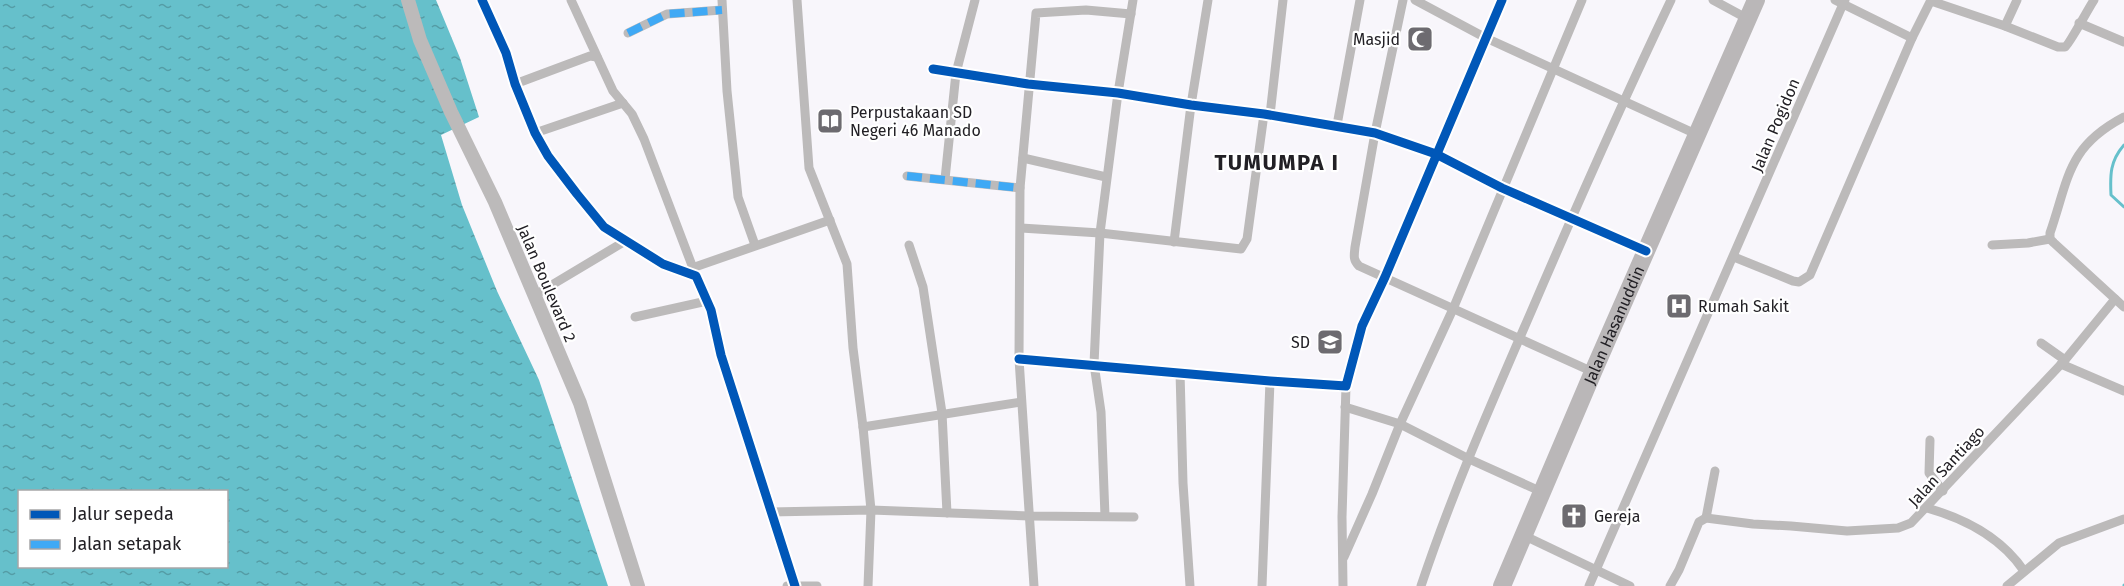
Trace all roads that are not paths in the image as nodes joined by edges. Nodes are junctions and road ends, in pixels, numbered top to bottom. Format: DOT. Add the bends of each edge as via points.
graph roads {
  1 [pos="408,0"];
  2 [pos="482,0"];
  3 [pos="571,0"];
  4 [pos="722,0"];
  5 [pos="797,0"];
  6 [pos="975,0"];
  7 [pos="1133,0"];
  8 [pos="1208,0"];
  9 [pos="1283,0"];
  10 [pos="1360,0"];
  11 [pos="1402,0"];
  12 [pos="1502,0"];
  13 [pos="1581,0"];
  14 [pos="1671,0"];
  15 [pos="1713,0"];
  16 [pos="1756,0"];
  17 [pos="1931,0"];
  18 [pos="2017,0"];
  19 [pos="2094,0"];
  20 [pos="1421,1"];
  21 [pos="1841,1"];
  22 [pos="722,10"];
  23 [pos="1131,14"];
  24 [pos="1748,19"];
  25 [pos="2079,23"];
  26 [pos="2005,26"];
  27 [pos="628,33"];
  28 [pos="1486,38"];
  29 [pos="1912,38"];
  30 [pos="2124,42"];
  31 [pos="597,57"];
  32 [pos="1552,68"];
  33 [pos="933,69"];
  34 [pos="956,73"];
  35 [pos="515,84"];
  36 [pos="1028,84"];
  37 [pos="1118,93"];
  38 [pos="1623,100"];
  39 [pos="623,103"];
  40 [pos="1191,105"];
  41 [pos="1267,115"];
  42 [pos="2124,117"];
  43 [pos="1337,125"];
  44 [pos="535,133"];
  45 [pos="1375,133"];
  46 [pos="1698,135"];
  47 [pos="1436,154"];
  48 [pos="1023,158"];
  49 [pos="907,176"];
  50 [pos="1106,177"];
  51 [pos="945,179"];
  52 [pos="1020,188"];
  53 [pos="1502,188"];
  54 [pos="1571,219"];
  55 [pos="830,220"];
  56 [pos="1021,228"];
  57 [pos="1100,233"];
  58 [pos="2050,238"];
  59 [pos="627,240"];
  60 [pos="1174,242"];
  61 [pos="755,245"];
  62 [pos="909,245"];
  63 [pos="1992,245"];
  64 [pos="1646,251"];
  65 [pos="1734,257"];
  66 [pos="694,272"];
  67 [pos="1385,277"];
  68 [pos="535,295"];
  69 [pos="2115,299"];
  70 [pos="707,301"];
  71 [pos="2124,307"];
  72 [pos="1453,309"];
  73 [pos="635,317"];
  74 [pos="1519,339"];
  75 [pos="2041,343"];
  76 [pos="1019,359"];
  77 [pos="2063,362"];
  78 [pos="1094,364"];
  79 [pos="1180,372"];
  80 [pos="1593,372"];
  81 [pos="1270,381"];
  82 [pos="1346,386"];
  83 [pos="2124,392"];
  84 [pos="1020,402"];
  85 [pos="1345,407"];
  86 [pos="942,413"];
  87 [pos="1400,424"];
  88 [pos="863,427"];
  89 [pos="1930,440"];
  90 [pos="1469,459"];
  91 [pos="1715,471"];
  92 [pos="1943,491"];
  93 [pos="1542,492"];
  94 [pos="1928,508"];
  95 [pos="871,510"];
  96 [pos="770,512"];
  97 [pos="947,513"];
  98 [pos="1029,516"];
  99 [pos="1105,516"];
  100 [pos="1134,517"];
  101 [pos="1706,518"];
  102 [pos="2124,519"];
  103 [pos="1523,535"];
  104 [pos="1344,557"];
  105 [pos="1596,570"];
  106 [pos="2024,571"];
  107 [pos="638,586"];
  108 [pos="788,586"];
  109 [pos="795,586"];
  110 [pos="817,586"];
  111 [pos="868,586"];
  112 [pos="1034,586"];
  113 [pos="1190,586"];
  114 [pos="1262,586"];
  115 [pos="1343,586"];
  116 [pos="1421,586"];
  117 [pos="1502,586"];
  118 [pos="1589,586"];
  119 [pos="1630,586"];
  120 [pos="1670,586"];
  121 [pos="2007,586"];
  1 -- 68 [label="main road, Jalan Boulevard 2" via="420,40"];
  2 -- 35 [label="street"];
  3 -- 31 [label="street"];
  4 -- 22 [label="street"];
  5 -- 55 [label="street" via="809,168"];
  6 -- 34 [label="street"];
  7 -- 23 [label="street"];
  8 -- 40 [label="street"];
  9 -- 41 [label="street"];
  10 -- 43 [label="street"];
  11 -- 45 [label="street"];
  12 -- 28 [label="street"];
  13 -- 32 [label="street"];
  14 -- 38 [label="street"];
  15 -- 24 [label="street"];
  16 -- 24 [label="highway, Jalan Hasanuddin"];
  17 -- 26 [label="street"];
  17 -- 29 [label="street"];
  18 -- 26 [label="street"];
  19 -- 25 [label="street"];
  20 -- 28 [label="street"];
  21 -- 29 [label="street"];
  21 -- 65 [label="street, Jalan Pogidon"];
  22 -- 27 [label="street" via="667,14"];
  22 -- 61 [label="street" via="738,197"];
  23 -- 36 [label="street" via="1086,10 1036,13"];
  23 -- 37 [label="street"];
  24 -- 46 [label="highway, Jalan Hasanuddin"];
  25 -- 26 [label="street" via="2065,48"];
  25 -- 30 [label="street"];
  28 -- 32 [label="street"];
  28 -- 47 [label="street"];
  29 -- 65 [label="street" via="1810,275 1793,281"];
  31 -- 35 [label="street" via="590,56"];
  31 -- 39 [label="street"];
  32 -- 38 [label="street"];
  32 -- 53 [label="street"];
  33 -- 34 [label="street"];
  34 -- 36 [label="street"];
  34 -- 51 [label="street"];
  35 -- 44 [label="street"];
  36 -- 37 [label="street"];
  36 -- 48 [label="street"];
  37 -- 40 [label="street"];
  37 -- 50 [label="street"];
  38 -- 46 [label="street"];
  38 -- 54 [label="street"];
  39 -- 44 [label="street"];
  39 -- 66 [label="street" via="644,139"];
  40 -- 41 [label="street"];
  40 -- 60 [label="street"];
  41 -- 43 [label="street"];
  41 -- 60 [label="street" via="1244,247"];
  42 -- 58 [label="street" via="2106,126 2081,149 2067,177"];
  43 -- 45 [label="street"];
  44 -- 59 [label="street" via="548,156 604,227"];
  45 -- 47 [label="street"];
  45 -- 67 [label="street" via="1353,258 1359,266"];
  46 -- 64 [label="highway, Jalan Hasanuddin"];
  47 -- 53 [label="street"];
  47 -- 67 [label="street"];
  48 -- 50 [label="street"];
  48 -- 52 [label="street"];
  49 -- 51 [label="street"];
  50 -- 57 [label="street"];
  51 -- 52 [label="street"];
  52 -- 56 [label="street"];
  53 -- 54 [label="street"];
  53 -- 72 [label="street"];
  54 -- 64 [label="street"];
  54 -- 74 [label="street"];
  55 -- 61 [label="street"];
  55 -- 88 [label="street" via="847,264"];
  56 -- 57 [label="street"];
  56 -- 76 [label="street"];
  57 -- 60 [label="street"];
  57 -- 78 [label="street"];
  58 -- 63 [label="street"];
  58 -- 69 [label="street"];
  59 -- 66 [label="street" via="673,269"];
  59 -- 68 [label="street"];
  61 -- 66 [label="street"];
  62 -- 86 [label="street" via="923,287"];
  64 -- 80 [label="highway, Jalan Hasanuddin"];
  65 -- 105 [label="street"];
  66 -- 70 [label="street"];
  67 -- 72 [label="street"];
  67 -- 82 [label="street" via="1362,326"];
  68 -- 107 [label="main road, Jalan Boulevard 2" via="580,403"];
  69 -- 71 [label="street"];
  69 -- 77 [label="street, Jalan Santiago"];
  70 -- 73 [label="street"];
  70 -- 96 [label="street"];
  72 -- 74 [label="street"];
  72 -- 87 [label="street"];
  74 -- 80 [label="street"];
  74 -- 90 [label="street"];
  75 -- 77 [label="street"];
  76 -- 78 [label="street"];
  76 -- 84 [label="street"];
  77 -- 83 [label="street"];
  77 -- 92 [label="street, Jalan Santiago"];
  78 -- 79 [label="street"];
  78 -- 99 [label="street" via="1101,412"];
  79 -- 81 [label="street"];
  79 -- 113 [label="street"];
  80 -- 93 [label="highway, Jalan Hasanuddin"];
  81 -- 82 [label="street"];
  81 -- 114 [label="street"];
  82 -- 85 [label="street"];
  84 -- 86 [label="street"];
  84 -- 98 [label="street"];
  85 -- 87 [label="street"];
  85 -- 104 [label="street"];
  86 -- 88 [label="street"];
  86 -- 97 [label="street"];
  87 -- 90 [label="street"];
  87 -- 104 [label="street"];
  88 -- 95 [label="street"];
  89 -- 92 [label="street" via="1929,473"];
  90 -- 93 [label="street"];
  90 -- 116 [label="street"];
  91 -- 101 [label="street"];
  92 -- 94 [label="street, Jalan Santiago"];
  93 -- 103 [label="highway, Jalan Hasanuddin"];
  94 -- 101 [label="street, Jalan Santiago" via="1903,527 1847,531"];
  94 -- 106 [label="street" via="1961,520 1994,539"];
  95 -- 96 [label="street"];
  95 -- 97 [label="street"];
  95 -- 111 [label="street"];
  96 -- 109 [label="street"];
  97 -- 98 [label="street"];
  98 -- 99 [label="street"];
  98 -- 112 [label="street"];
  99 -- 100 [label="street"];
  101 -- 120 [label="street" via="1699,522"];
  102 -- 106 [label="street" via="2059,543"];
  103 -- 105 [label="street"];
  103 -- 117 [label="highway, Jalan Hasanuddin"];
  104 -- 115 [label="street"];
  105 -- 118 [label="street"];
  105 -- 119 [label="street"];
  106 -- 121 [label="street"];
  108 -- 109 [label="street"];
  109 -- 110 [label="street"];
}
